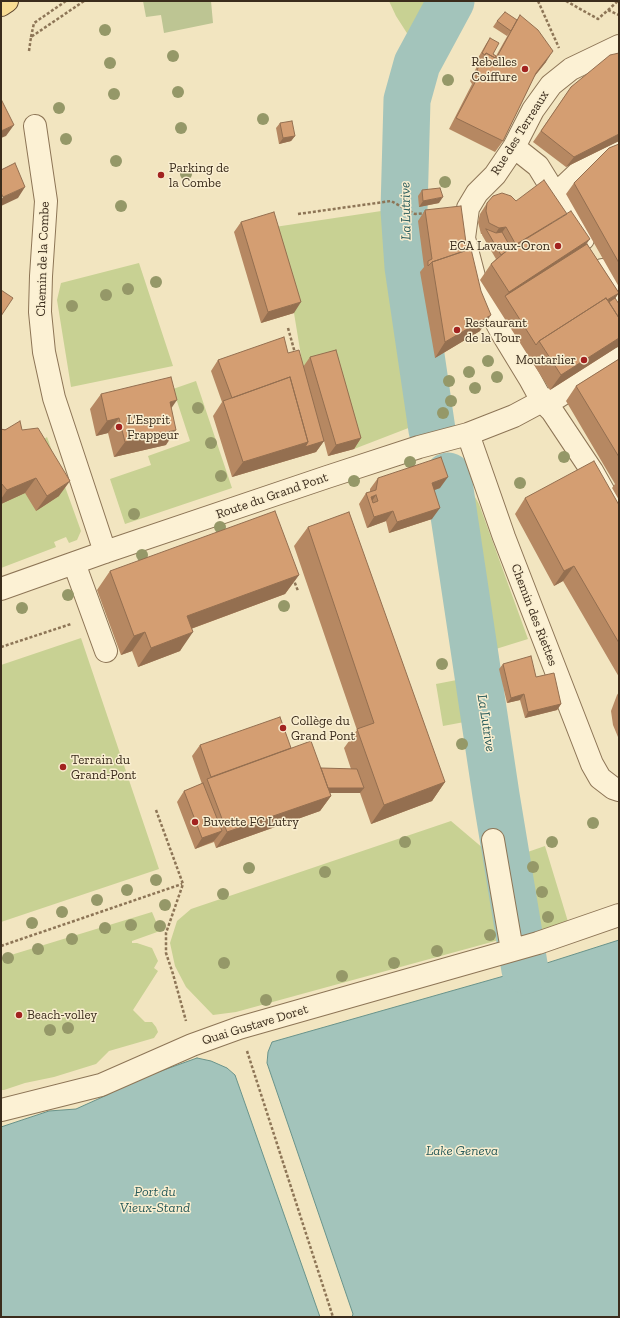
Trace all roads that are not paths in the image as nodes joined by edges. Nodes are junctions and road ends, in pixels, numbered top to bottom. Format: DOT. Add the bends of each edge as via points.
graph roads {
  1 [pos="7,1"];
  2 [pos="1,5"];
  3 [pos="619,46"];
  4 [pos="35,126"];
  5 [pos="514,147"];
  6 [pos="619,148"];
  7 [pos="556,194"];
  8 [pos="619,298"];
  9 [pos="619,358"];
  10 [pos="542,401"];
  11 [pos="468,434"];
  12 [pos="619,519"];
  13 [pos="104,552"];
  14 [pos="74,563"];
  15 [pos="1,589"];
  16 [pos="106,650"];
  17 [pos="616,789"];
  18 [pos="493,840"];
  19 [pos="619,915"];
  20 [pos="512,950"];
  21 [pos="1,1110"];
  1 -- 2 [label="main road"];
  3 -- 5 [label="street, Rue des Terreaux" via="571,69 551,85 532,110"];
  4 -- 13 [label="street, Chemin de la Combe" via="46,201 40,276 44,352 54,398"];
  5 -- 7 [label="street" via="538,166"];
  5 -- 10 [label="street, Rue des Terreaux" via="468,208 464,238 476,284"];
  6 -- 7 [label="street" via="596,157"];
  7 -- 8 [label="street"];
  9 -- 10 [label="street, Route du Grand Pont" via="556,398"];
  10 -- 11 [label="street, Route du Grand Pont" via="514,416"];
  10 -- 12 [label="street, Rue des Terreaux" via="552,411 584,459"];
  11 -- 13 [label="street, Route du Grand Pont" via="419,447"];
  11 -- 17 [label="street, Chemin des Riettes" via="504,537 592,764 600,778"];
  13 -- 14 [label="street, Route du Grand Pont"];
  14 -- 15 [label="street, Route du Grand Pont"];
  14 -- 16 [label="street"];
  18 -- 20 [label="street"];
  19 -- 20 [label="street, Quai Gustave Doret"];
  20 -- 21 [label="street, Quai Gustave Doret" via="239,1028 192,1045 101,1085"];
}
